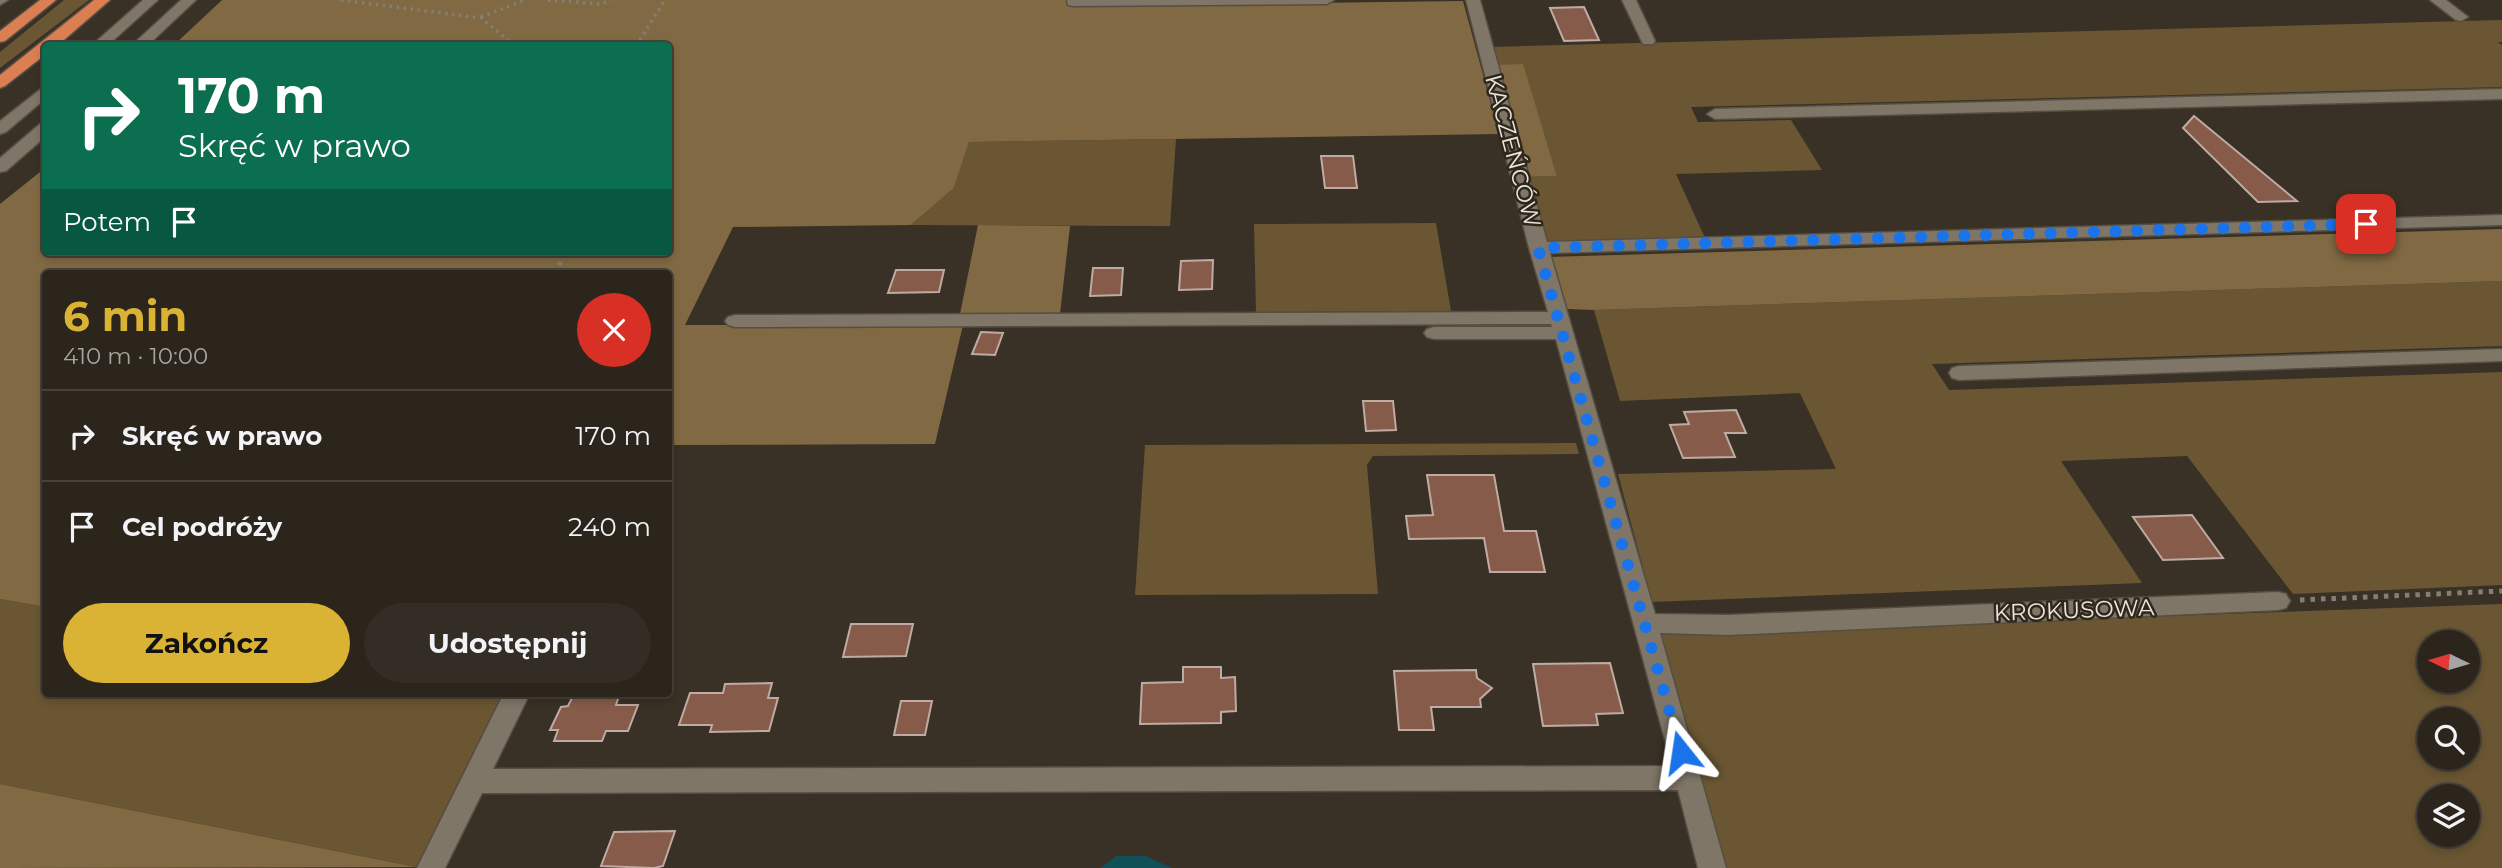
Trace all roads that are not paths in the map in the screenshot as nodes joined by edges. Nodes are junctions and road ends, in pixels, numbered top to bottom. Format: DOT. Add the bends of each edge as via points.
graph roads {
  1 [pos="49,0"];
  2 [pos="103,0"];
  3 [pos="151,0"];
  4 [pos="189,0"];
  5 [pos="1327,0"];
  6 [pos="1473,0"];
  7 [pos="1629,0"];
  8 [pos="2437,0"];
  9 [pos="1073,2"];
  10 [pos="2461,17"];
  11 [pos="0,38"];
  12 [pos="1648,41"];
  13 [pos="51,42"];
  14 [pos="103,42"];
  15 [pos="142,42"];
  16 [pos="42,49"];
  17 [pos="0,83"];
  18 [pos="42,93"];
  19 [pos="2502,94"];
  20 [pos="1715,114"];
  21 [pos="0,129"];
  22 [pos="42,130"];
  23 [pos="0,167"];
  24 [pos="2502,220"];
  25 [pos="1538,248"];
  26 [pos="735,321"];
  27 [pos="1561,325"];
  28 [pos="1103,332"];
  29 [pos="2502,355"];
  30 [pos="1959,373"];
  31 [pos="2278,601"];
  32 [pos="1646,623"];
  33 [pos="515,697"];
  34 [pos="1688,778"];
  35 [pos="474,781"];
  36 [pos="431,868"];
  37 [pos="1712,868"];
  1 -- 11 [label="highway"];
  2 -- 13 [label="highway"];
  3 -- 14 [label="street"];
  4 -- 15 [label="street"];
  5 -- 9 [label="street"];
  6 -- 25 [label="street, KACZEŃCÓW"];
  7 -- 12 [label="street"];
  8 -- 10 [label="street"];
  16 -- 17 [label="highway"];
  18 -- 21 [label="street"];
  19 -- 20 [label="street"];
  22 -- 23 [label="street"];
  24 -- 25 [label="street"];
  25 -- 27 [label="street, KACZEŃCÓW"];
  26 -- 27 [label="street"];
  27 -- 28 [label="street"];
  27 -- 32 [label="street, KACZEŃCÓW"];
  29 -- 30 [label="street"];
  31 -- 32 [label="street, KROKUSOWA" via="1728,625"];
  32 -- 34 [label="street, KACZEŃCÓW"];
  33 -- 35 [label="street"];
  34 -- 35 [label="street"];
  34 -- 37 [label="street, KACZEŃCÓW"];
  35 -- 36 [label="street"];
}
